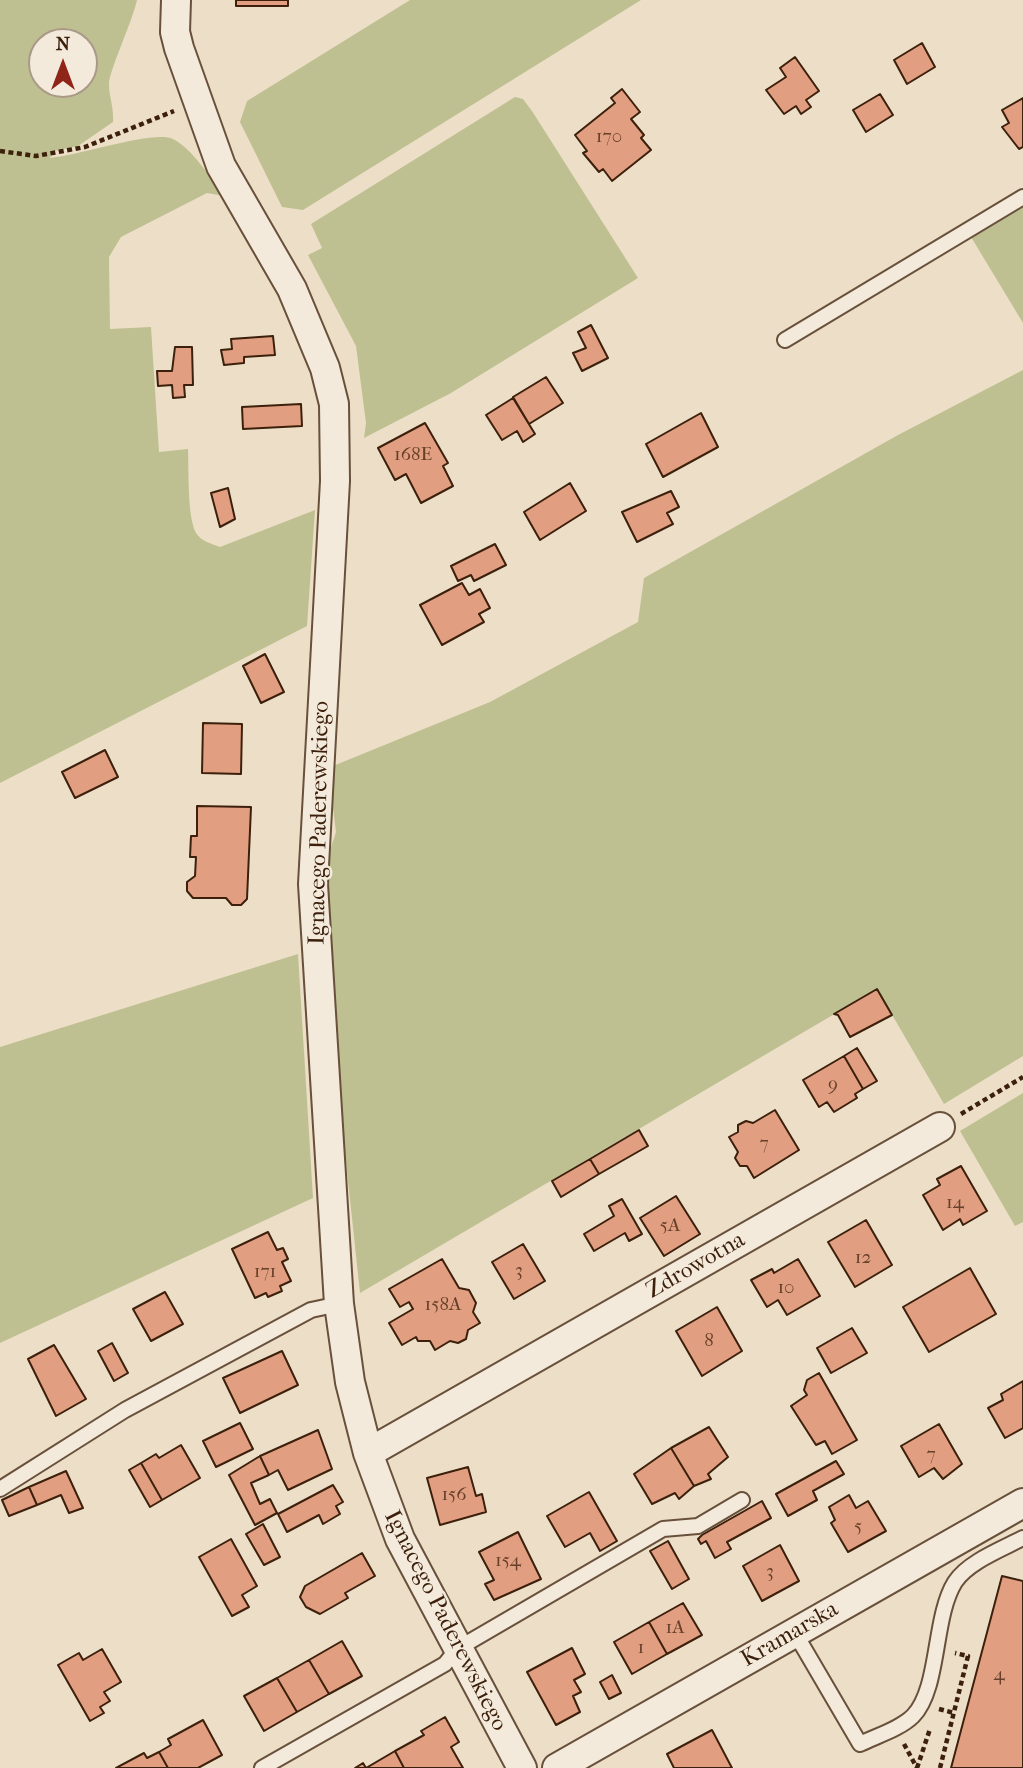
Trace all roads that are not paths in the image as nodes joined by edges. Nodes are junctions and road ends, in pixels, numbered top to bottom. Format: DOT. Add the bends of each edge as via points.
graph roads {
  1 [pos="176,0"];
  2 [pos="1023,197"];
  3 [pos="785,340"];
  4 [pos="940,1127"];
  5 [pos="339,1304"];
  6 [pos="368,1453"];
  7 [pos="0,1489"];
  8 [pos="742,1500"];
  9 [pos="1023,1503"];
  10 [pos="1023,1538"];
  11 [pos="795,1633"];
  12 [pos="457,1649"];
  13 [pos="262,1768"];
  14 [pos="522,1768"];
  15 [pos="557,1768"];
  1 -- 5 [label="street, Ignacego Paderewskiego" via="175,32 226,175 280,263 325,368 334,404 335,481 313,884"];
  2 -- 3 [label="lane"];
  4 -- 6 [label="street, Zdrowotna"];
  5 -- 6 [label="street, Ignacego Paderewskiego" via="350,1382"];
  5 -- 7 [label="lane" via="311,1310 125,1410"];
  6 -- 12 [label="street, Ignacego Paderewskiego" via="400,1539"];
  8 -- 12 [label="lane" via="698,1526 663,1529"];
  9 -- 11 [label="street, Kramarska"];
  10 -- 11 [label="lane" via="956,1580 921,1704 904,1723 860,1744"];
  11 -- 15 [label="street, Kramarska"];
  12 -- 13 [label="lane" via="445,1664"];
  12 -- 14 [label="street, Ignacego Paderewskiego"];
}
